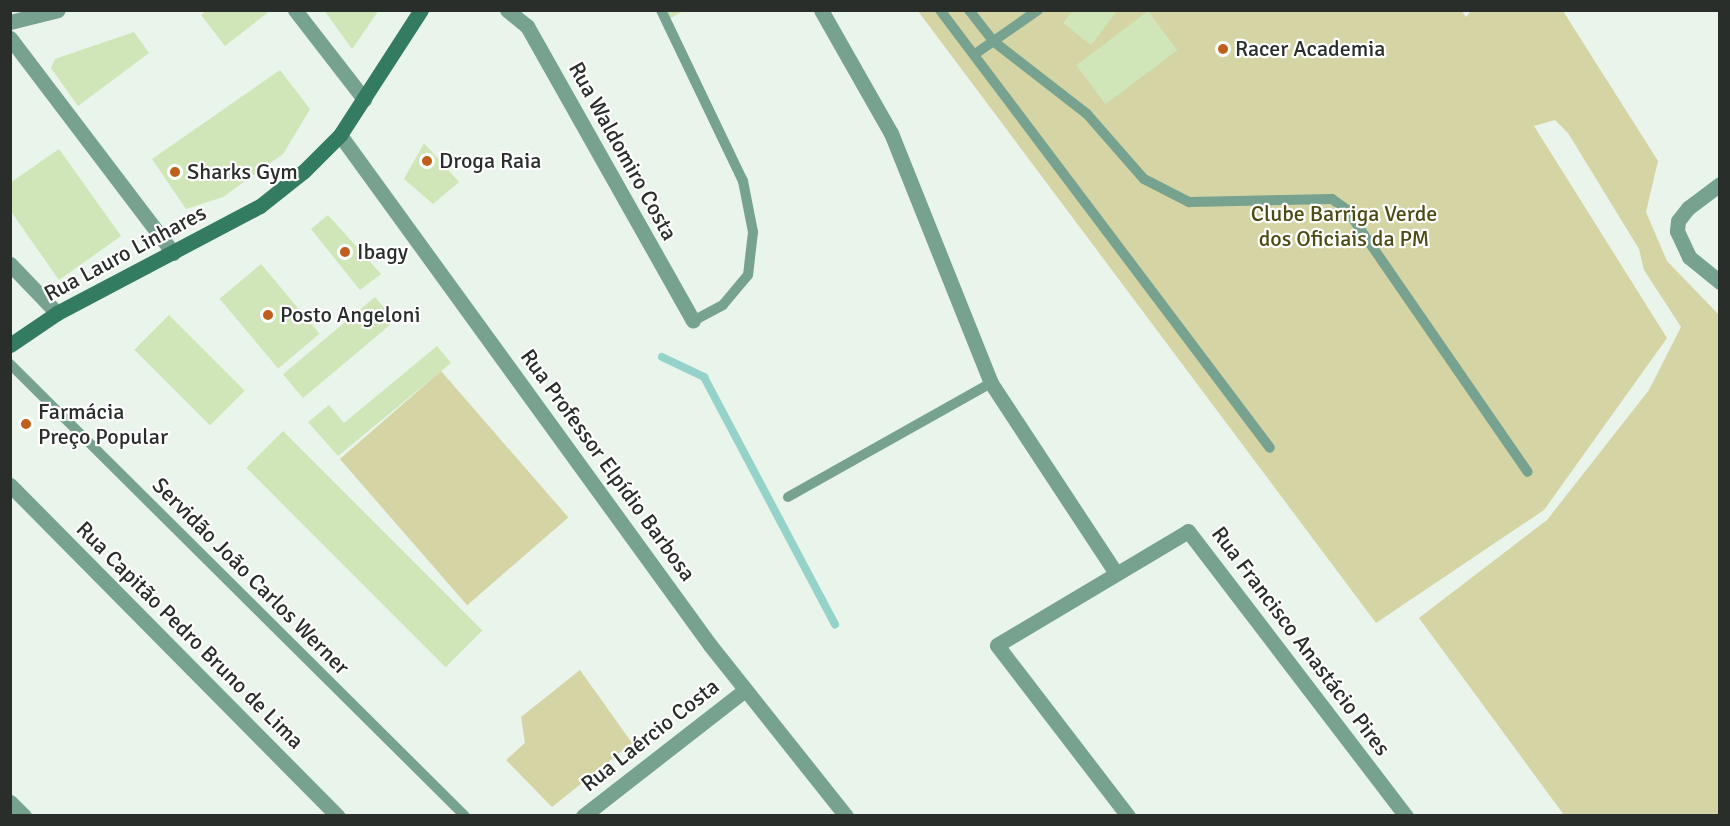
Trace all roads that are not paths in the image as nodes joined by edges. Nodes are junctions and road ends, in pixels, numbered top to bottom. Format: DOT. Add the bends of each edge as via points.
graph roads {
  1 [pos="58,10"];
  2 [pos="295,10"];
  3 [pos="420,10"];
  4 [pos="507,10"];
  5 [pos="661,10"];
  6 [pos="820,10"];
  7 [pos="940,10"];
  8 [pos="969,10"];
  9 [pos="1038,10"];
  10 [pos="10,22"];
  11 [pos="10,38"];
  12 [pos="993,41"];
  13 [pos="975,54"];
  14 [pos="364,99"];
  15 [pos="340,135"];
  16 [pos="1719,184"];
  17 [pos="173,253"];
  18 [pos="10,264"];
  19 [pos="1719,282"];
  20 [pos="57,313"];
  21 [pos="693,321"];
  22 [pos="10,345"];
  23 [pos="10,364"];
  24 [pos="991,383"];
  25 [pos="1270,448"];
  26 [pos="1528,472"];
  27 [pos="10,485"];
  28 [pos="788,497"];
  29 [pos="1116,573"];
  30 [pos="745,690"];
  31 [pos="10,802"];
  32 [pos="24,816"];
  33 [pos="338,816"];
  34 [pos="465,816"];
  35 [pos="583,816"];
  36 [pos="846,816"];
  37 [pos="1128,816"];
  38 [pos="1406,816"];
  1 -- 10 [label="street"];
  2 -- 14 [label="street"];
  3 -- 14 [label="main road, Rua Lauro Linhares"];
  4 -- 21 [label="street, Rua Waldomiro Costa" via="527,26"];
  5 -- 21 [label="lane" via="743,181 753,232 747,275 723,305"];
  6 -- 24 [label="street" via="900,154 969,338"];
  7 -- 13 [label="lane"];
  8 -- 12 [label="lane"];
  9 -- 12 [label="lane"];
  11 -- 17 [label="street"];
  12 -- 13 [label="lane"];
  12 -- 26 [label="lane" via="1087,114 1144,179 1189,202 1332,199 1347,210"];
  13 -- 25 [label="lane"];
  14 -- 15 [label="main road, Rua Lauro Linhares"];
  15 -- 17 [label="main road, Rua Lauro Linhares" via="304,171 260,206"];
  15 -- 30 [label="street, Rua Professor Elpídio Barbosa"];
  16 -- 19 [label="street" via="1688,208 1678,221 1677,231 1689,257"];
  17 -- 20 [label="main road, Rua Lauro Linhares"];
  18 -- 20 [label="street"];
  20 -- 22 [label="main road, Rua Lauro Linhares"];
  23 -- 34 [label="lane, Servidão João Carlos Werner"];
  24 -- 28 [label="lane"];
  24 -- 29 [label="street"];
  27 -- 33 [label="street, Rua Capitão Pedro Bruno de Lima"];
  29 -- 37 [label="street" via="998,645"];
  29 -- 38 [label="street, Rua Francisco Anastácio Pires" via="1188,531"];
  30 -- 35 [label="street, Rua Laércio Costa"];
  30 -- 36 [label="street, Rua Professor Elpídio Barbosa"];
  31 -- 32 [label="street"];
}
